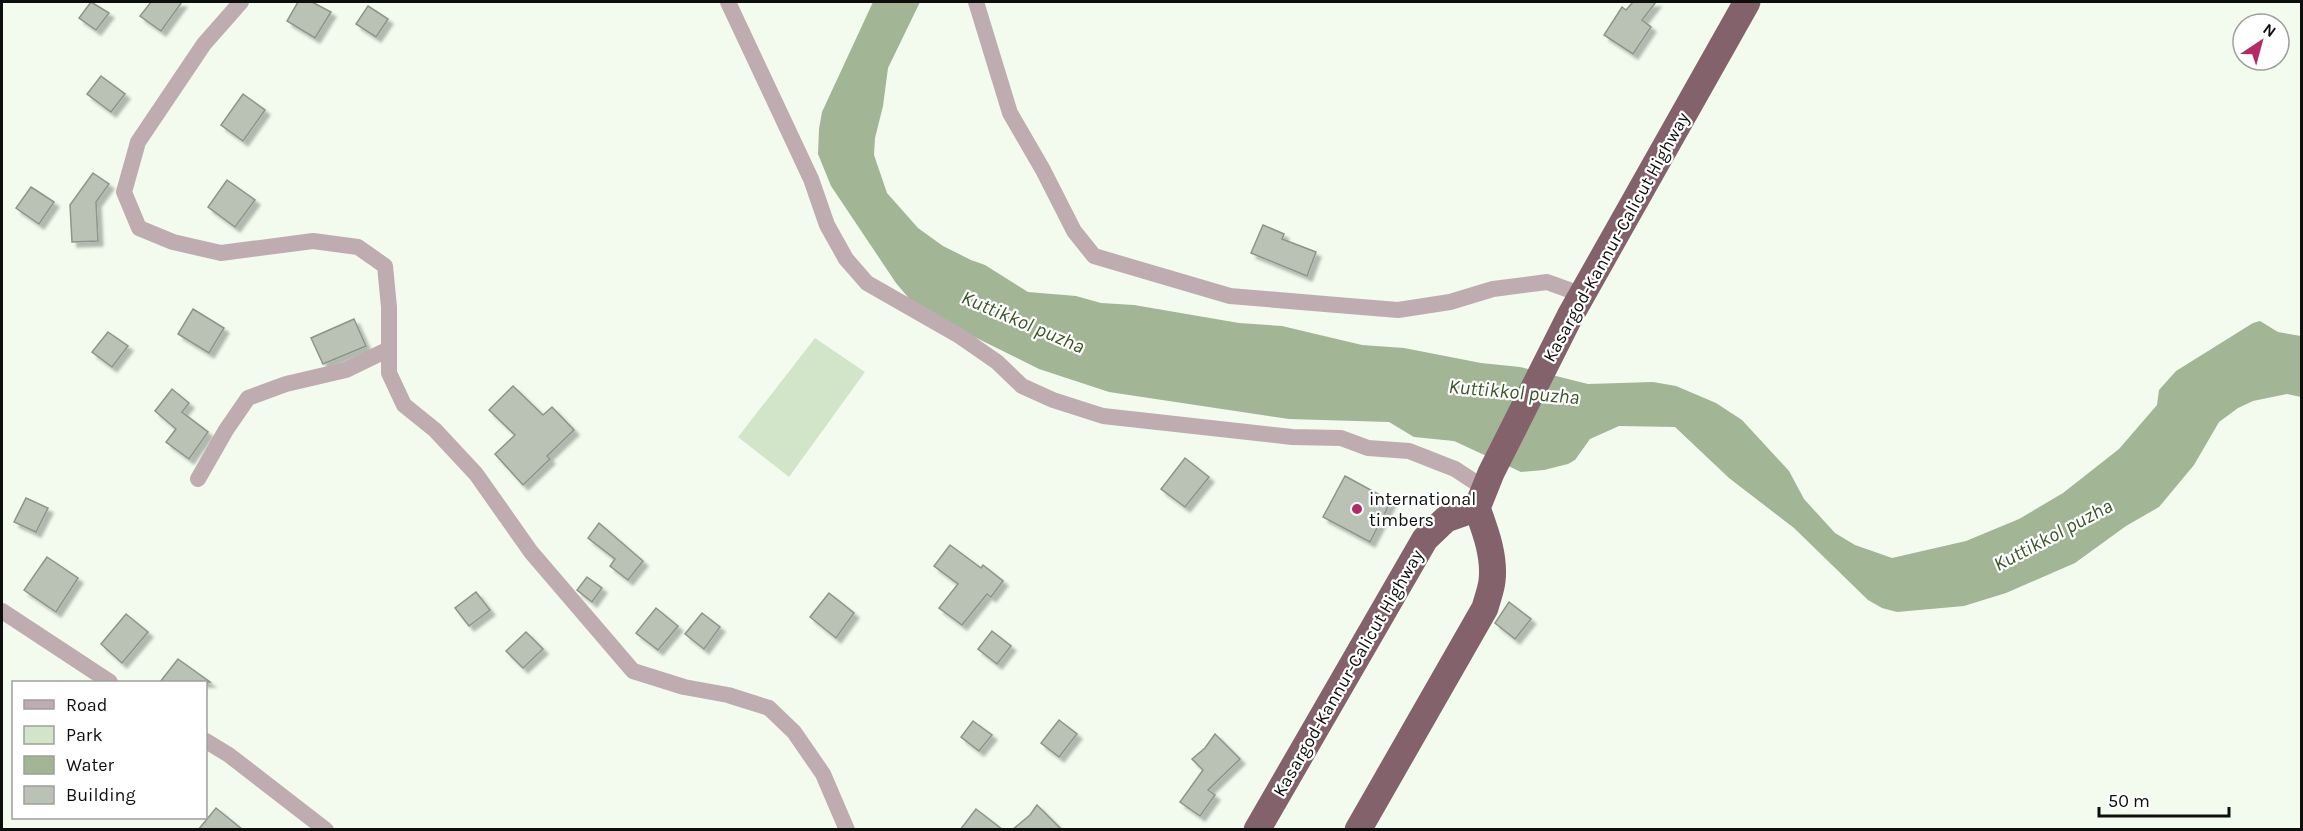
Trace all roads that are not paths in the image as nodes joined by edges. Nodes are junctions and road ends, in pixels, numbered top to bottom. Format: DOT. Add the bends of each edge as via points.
graph roads {
  1 [pos="241,2"];
  2 [pos="728,2"];
  3 [pos="976,2"];
  4 [pos="1748,2"];
  5 [pos="1576,305"];
  6 [pos="389,349"];
  7 [pos="198,479"];
  8 [pos="1484,490"];
  9 [pos="2,611"];
  10 [pos="108,681"];
  11 [pos="207,742"];
  12 [pos="326,830"];
  13 [pos="847,830"];
  14 [pos="1257,830"];
  15 [pos="1358,830"];
  1 -- 6 [label="street" via="204,44 138,142 124,192 139,228 173,242 221,253 313,241 358,247 385,266"];
  2 -- 8 [label="street" via="811,179 827,225 846,259 867,283 958,335 1022,386 1102,416 1292,437 1341,438 1368,448 1409,451 1455,469"];
  3 -- 5 [label="street" via="1010,113 1074,231 1094,256 1230,296 1398,310 1450,302 1492,289 1547,282"];
  4 -- 5 [label="highway, Kasargod-Kannur-Calicut Highway"];
  5 -- 8 [label="highway, Kasargod-Kannur-Calicut Highway"];
  6 -- 7 [label="street" via="346,370 286,384 248,398"];
  6 -- 13 [label="street" via="389,373 404,405 435,430 476,474 531,552 633,671 769,708 794,732 823,774"];
  8 -- 14 [label="highway, Kasargod-Kannur-Calicut Highway" via="1425,539"];
  8 -- 15 [label="highway" via="1485,531 1492,563 1485,608"];
  9 -- 10 [label="street"];
  11 -- 12 [label="street"];
}
